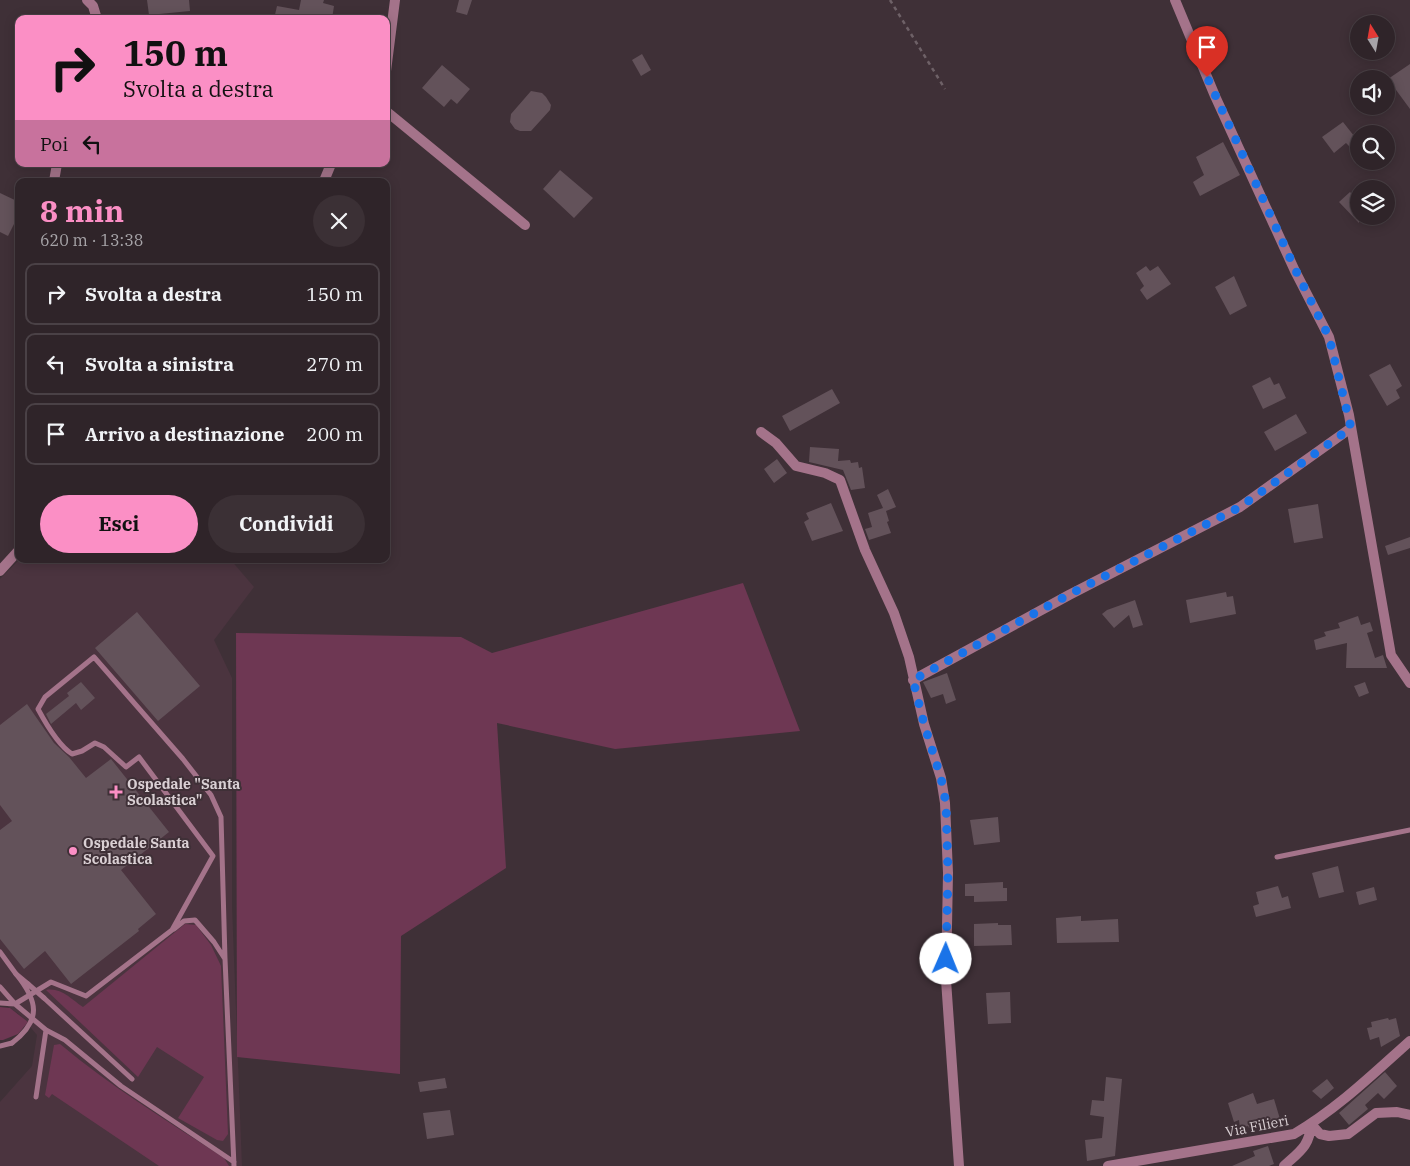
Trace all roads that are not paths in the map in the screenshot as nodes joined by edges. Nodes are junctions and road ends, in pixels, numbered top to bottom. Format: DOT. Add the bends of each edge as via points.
graph roads {
  1 [pos="87,0"];
  2 [pos="395,0"];
  3 [pos="1175,0"];
  4 [pos="96,15"];
  5 [pos="390,39"];
  6 [pos="390,115"];
  7 [pos="525,225"];
  8 [pos="1351,428"];
  9 [pos="761,432"];
  10 [pos="15,554"];
  11 [pos="0,570"];
  12 [pos="913,680"];
  13 [pos="1410,683"];
  14 [pos="1410,830"];
  15 [pos="1277,857"];
  16 [pos="172,930"];
  17 [pos="0,952"];
  18 [pos="225,959"];
  19 [pos="16,974"];
  20 [pos="0,986"];
  21 [pos="0,1003"];
  22 [pos="15,1004"];
  23 [pos="46,1030"];
  24 [pos="1410,1041"];
  25 [pos="0,1046"];
  26 [pos="132,1079"];
  27 [pos="36,1097"];
  28 [pos="1410,1115"];
  29 [pos="1311,1124"];
  30 [pos="234,1164"];
  31 [pos="959,1166"];
  32 [pos="1108,1166"];
  33 [pos="1284,1166"];
  1 -- 4 [label="street"];
  2 -- 5 [label="street"];
  3 -- 8 [label="street" via="1219,104 1329,337"];
  6 -- 7 [label="street"];
  8 -- 12 [label="street" via="1240,507 1068,595"];
  8 -- 13 [label="street" via="1390,655"];
  9 -- 12 [label="street" via="776,443 796,466 840,480 865,550 894,613"];
  10 -- 11 [label="street"];
  12 -- 31 [label="street" via="946,803 946,980"];
  14 -- 15 [label="lane"];
  16 -- 18 [label="lane" via="184,921 195,920"];
  16 -- 18 [label="lane" via="213,856 139,758 126,767 95,743 72,754 38,709 45,697 94,657 183,759 218,808 223,845"];
  16 -- 22 [label="lane" via="86,996 50,982"];
  17 -- 19 [label="lane"];
  18 -- 30 [label="lane"];
  19 -- 25 [label="lane, bridge" via="28,989 34,1016 30,1026 12,1043"];
  19 -- 26 [label="lane, bridge"];
  20 -- 22 [label="lane"];
  21 -- 22 [label="lane"];
  22 -- 23 [label="lane"];
  23 -- 27 [label="lane"];
  23 -- 30 [label="lane" via="65,1040 121,1086"];
  24 -- 29 [label="street, Via Filieri" via="1355,1091"];
  28 -- 29 [label="street" via="1376,1113 1348,1134 1329,1136 1320,1134"];
  29 -- 32 [label="street, Via Filieri" via="1294,1134"];
  29 -- 33 [label="street" via="1310,1138"];
}
